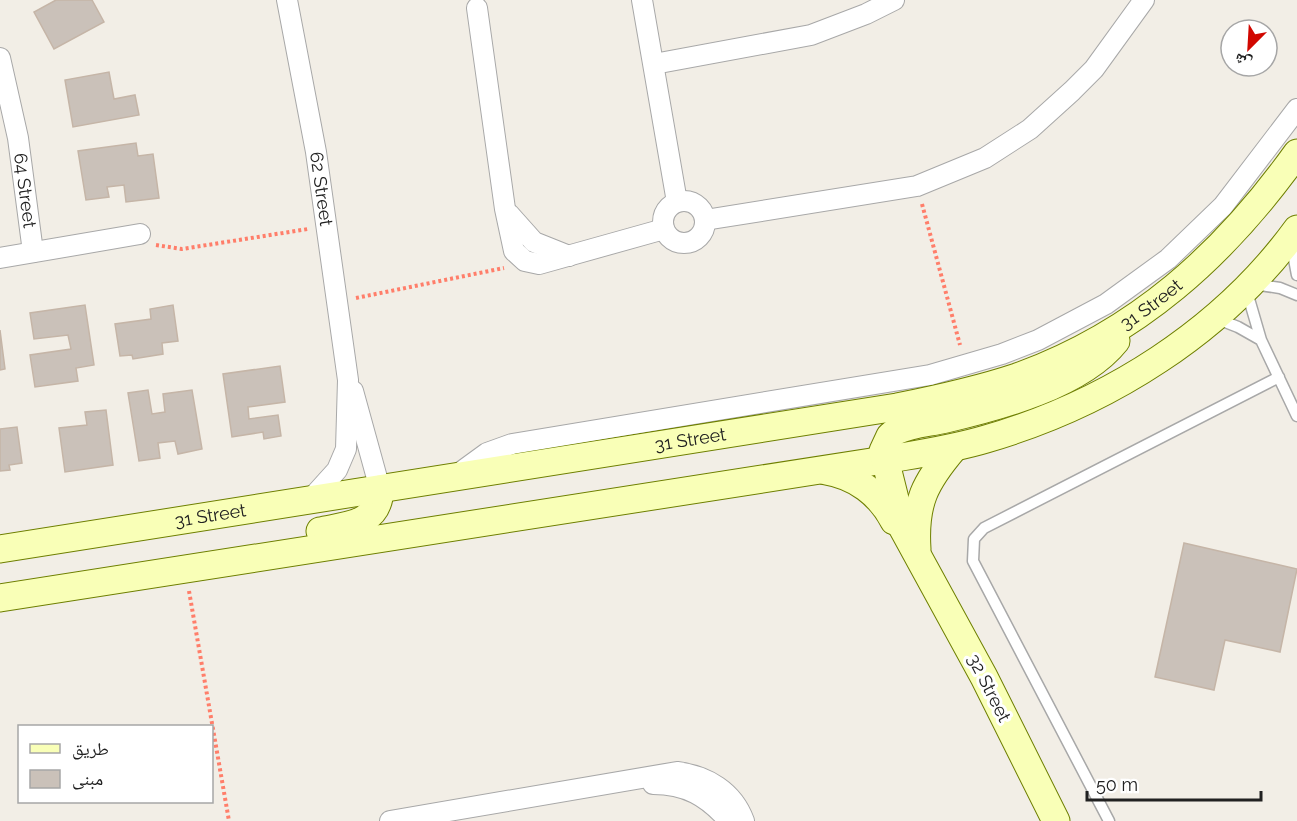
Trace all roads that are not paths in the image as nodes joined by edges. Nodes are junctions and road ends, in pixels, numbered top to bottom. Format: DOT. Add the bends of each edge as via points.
graph roads {
  1 [pos="287,0"];
  2 [pos="642,0"];
  3 [pos="894,0"];
  4 [pos="1144,0"];
  5 [pos="477,8"];
  6 [pos="0,57"];
  7 [pos="654,64"];
  8 [pos="1297,109"];
  9 [pos="1297,153"];
  10 [pos="677,202"];
  11 [pos="505,209"];
  12 [pos="705,220"];
  13 [pos="664,229"];
  14 [pos="1294,233"];
  15 [pos="140,234"];
  16 [pos="33,252"];
  17 [pos="569,256"];
  18 [pos="0,258"];
  19 [pos="1297,275"];
  20 [pos="1248,286"];
  21 [pos="1297,295"];
  22 [pos="1214,318"];
  23 [pos="1131,321"];
  24 [pos="1261,340"];
  25 [pos="1279,377"];
  26 [pos="348,380"];
  27 [pos="1297,416"];
  28 [pos="954,447"];
  29 [pos="884,460"];
  30 [pos="821,470"];
  31 [pos="453,478"];
  32 [pos="380,489"];
  33 [pos="309,501"];
  34 [pos="0,549"];
  35 [pos="918,556"];
  36 [pos="240,561"];
  37 [pos="0,598"];
  38 [pos="623,781"];
  39 [pos="390,821"];
  40 [pos="729,821"];
  41 [pos="744,821"];
  42 [pos="1056,821"];
  43 [pos="1109,821"];
  1 -- 26 [label="street, 62 Street" via="315,141"];
  2 -- 7 [label="street"];
  3 -- 7 [label="street" via="810,35"];
  4 -- 12 [label="street" via="1094,69 1030,129 986,158 917,186"];
  5 -- 11 [label="street"];
  6 -- 16 [label="street, 64 Street" via="18,138"];
  7 -- 10 [label="street"];
  8 -- 31 [label="street" via="1223,206 1168,259 1114,299 1020,347 965,366 895,381 512,444 487,453"];
  9 -- 23 [label="street, 31 Street" via="1230,238"];
  10 -- 12 [label="street" via="692,202"];
  10 -- 13 [label="street" via="666,210"];
  11 -- 17 [label="street" via="534,242"];
  11 -- 17 [label="street" via="514,251 520,257 539,264"];
  12 -- 13 [label="street" via="704,229 693,241 676,241"];
  13 -- 17 [label="street"];
  14 -- 19 [label="lane"];
  14 -- 20 [label="street"];
  15 -- 16 [label="street, 64 Street"];
  16 -- 18 [label="street, 64 Street"];
  20 -- 21 [label="lane" via="1280,288"];
  20 -- 22 [label="street"];
  20 -- 24 [label="lane"];
  22 -- 24 [label="lane"];
  22 -- 28 [label="street" via="1144,369 1106,391 1026,427"];
  23 -- 29 [label="street" via="1107,351 1075,374 993,406 904,427 890,436 883,451"];
  23 -- 31 [label="street, 31 Street" via="1047,365 978,389 897,407"];
  24 -- 25 [label="lane"];
  25 -- 27 [label="lane"];
  25 -- 43 [label="lane" via="984,528 974,539 973,561"];
  26 -- 32 [label="street, 62 Street"];
  26 -- 33 [label="street, 62 Street" via="346,449 337,470"];
  28 -- 29 [label="street"];
  28 -- 35 [label="street, 32 Street" via="931,476 920,499 916,524"];
  29 -- 30 [label="street"];
  29 -- 35 [label="street, 32 Street" via="896,512"];
  30 -- 35 [label="street" via="848,477 872,492"];
  30 -- 36 [label="street"];
  31 -- 32 [label="street, 31 Street"];
  32 -- 33 [label="street, 31 Street"];
  32 -- 36 [label="street" via="376,509 362,522 295,537"];
  33 -- 34 [label="street, 31 Street"];
  35 -- 42 [label="street, 32 Street"];
  36 -- 37 [label="street"];
  38 -- 39 [label="street"];
  38 -- 40 [label="street" via="686,788 699,794"];
  38 -- 41 [label="street" via="677,772 690,774 725,792"];
}
